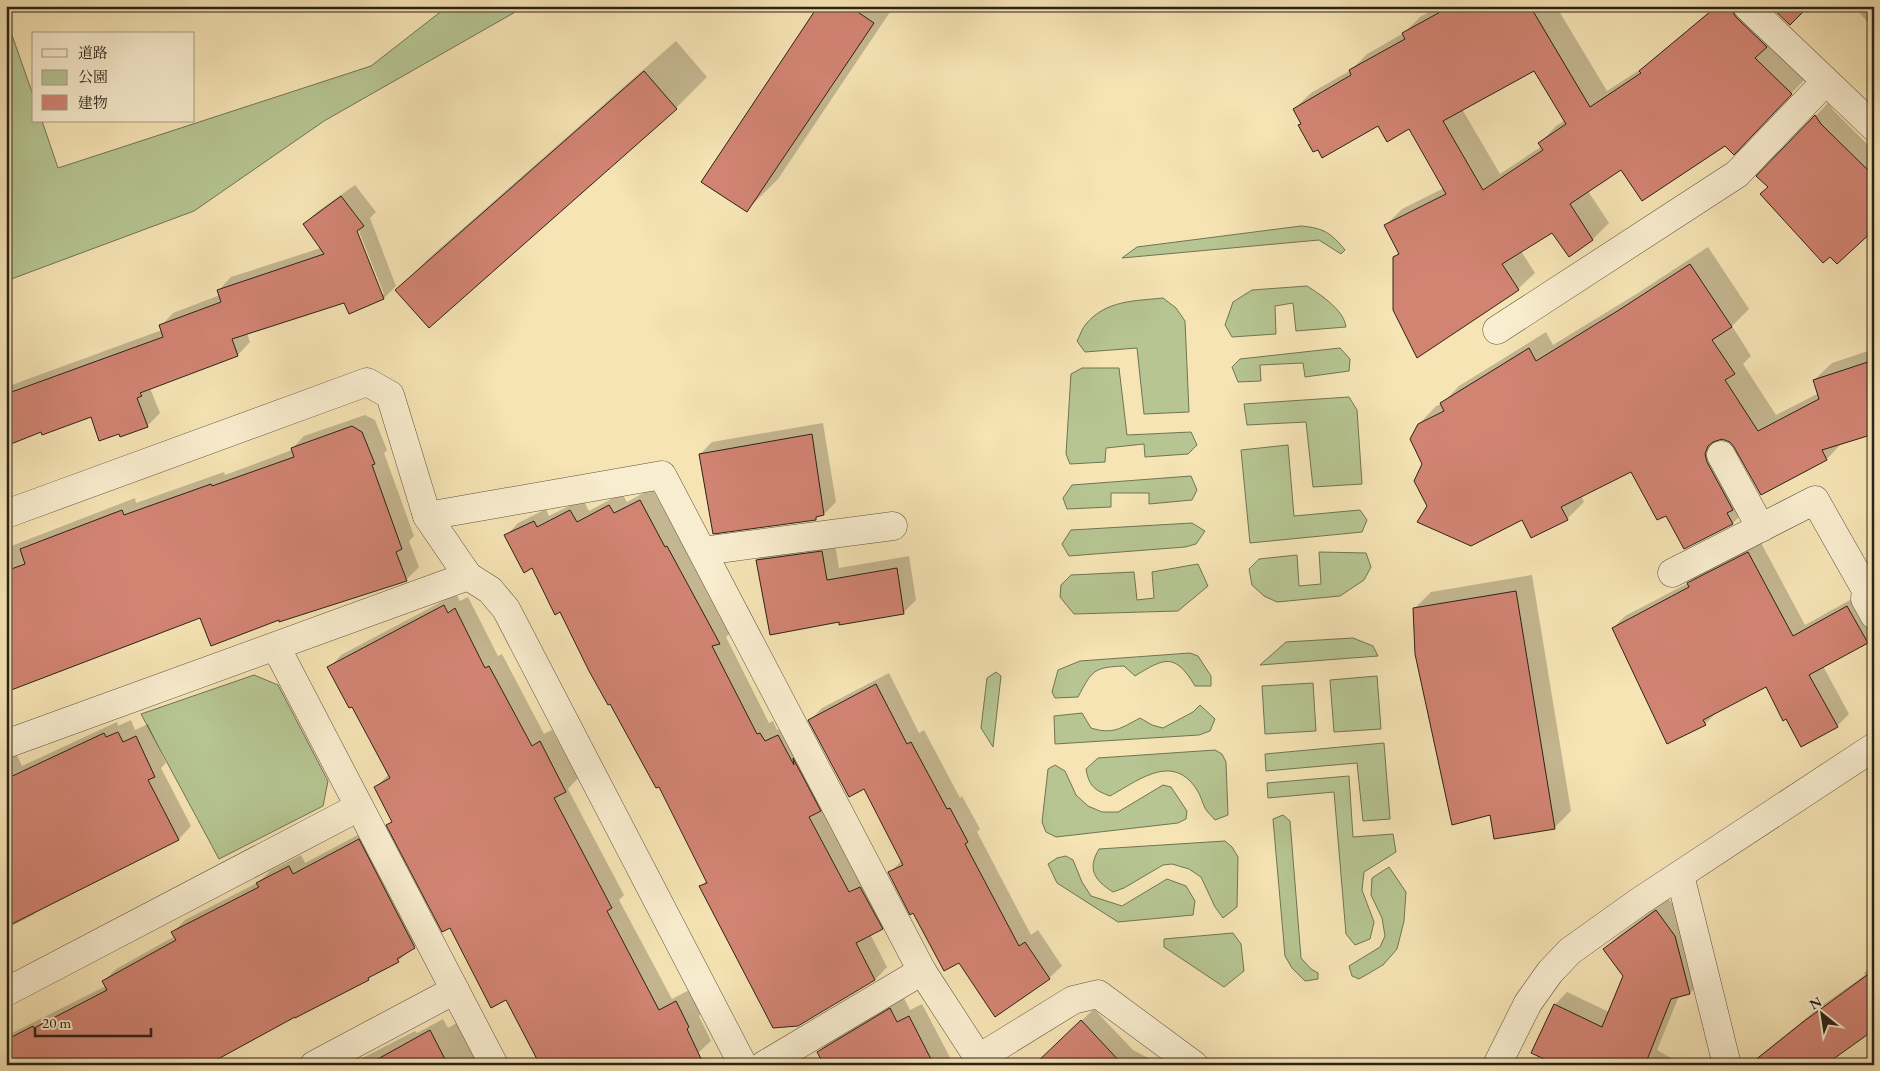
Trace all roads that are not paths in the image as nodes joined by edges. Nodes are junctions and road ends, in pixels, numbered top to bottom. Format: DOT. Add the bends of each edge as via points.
graph roads {
  1 [pos="1748,6"];
  2 [pos="1825,82"];
  3 [pos="1874,127"];
  4 [pos="1497,330"];
  5 [pos="1721,455"];
  6 [pos="6,514"];
  7 [pos="427,516"];
  8 [pos="893,526"];
  9 [pos="1761,528"];
  10 [pos="703,551"];
  11 [pos="1672,573"];
  12 [pos="468,576"];
  13 [pos="1874,615"];
  14 [pos="276,647"];
  15 [pos="6,744"];
  16 [pos="1874,747"];
  17 [pos="359,807"];
  18 [pos="1680,875"];
  19 [pos="922,971"];
  20 [pos="456,990"];
  21 [pos="6,992"];
  22 [pos="1718,1060"];
  23 [pos="981,1062"];
  24 [pos="314,1065"];
  25 [pos="494,1065"];
  26 [pos="743,1065"];
  27 [pos="764,1065"];
  28 [pos="1194,1065"];
  29 [pos="1497,1065"];
  1 -- 2 [label="street"];
  2 -- 3 [label="street"];
  2 -- 4 [label="street" via="1737,174"];
  5 -- 9 [label="street"];
  6 -- 7 [label="street" via="368,382 390,394"];
  7 -- 10 [label="street" via="662,475"];
  7 -- 12 [label="street"];
  8 -- 10 [label="street"];
  9 -- 11 [label="street"];
  9 -- 13 [label="street" via="1815,500 1866,590 1865,599"];
  10 -- 19 [label="street"];
  12 -- 14 [label="street"];
  12 -- 26 [label="street" via="490,590 506,609"];
  14 -- 15 [label="street"];
  14 -- 17 [label="street"];
  16 -- 18 [label="street"];
  17 -- 20 [label="street"];
  17 -- 21 [label="street"];
  18 -- 22 [label="street"];
  18 -- 29 [label="street" via="1570,952 1550,972 1528,1003"];
  19 -- 23 [label="street"];
  19 -- 27 [label="street"];
  20 -- 24 [label="street"];
  20 -- 25 [label="street"];
  23 -- 28 [label="street" via="1074,1000 1098,994"];
}
